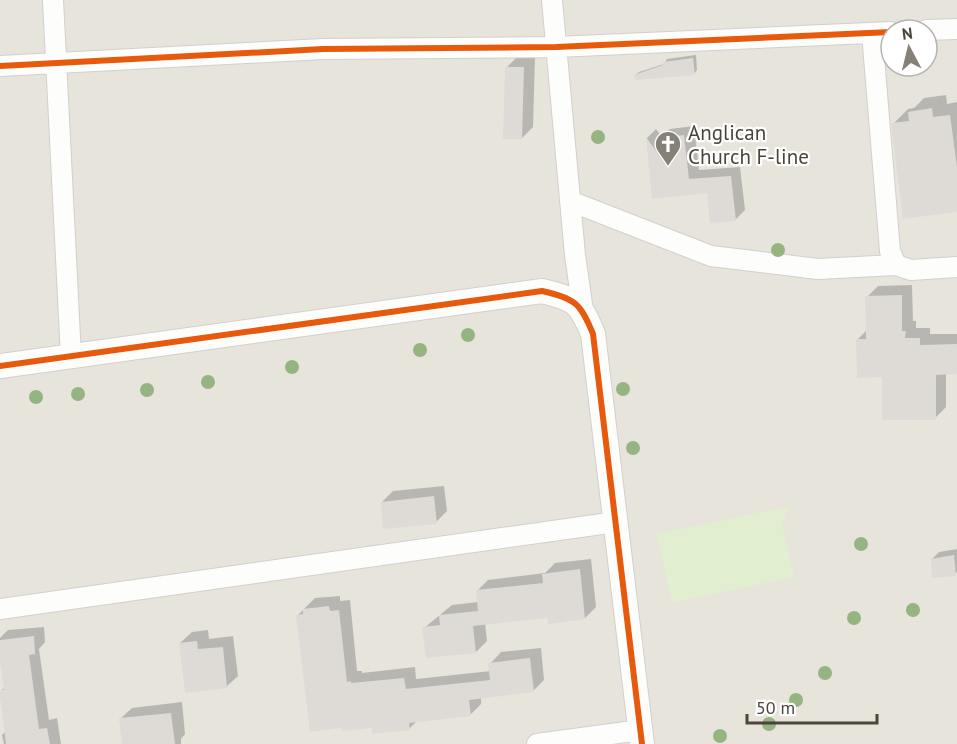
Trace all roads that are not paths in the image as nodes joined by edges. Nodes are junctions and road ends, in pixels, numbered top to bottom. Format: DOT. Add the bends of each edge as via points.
graph roads {
  1 [pos="53,0"];
  2 [pos="552,0"];
  3 [pos="957,28"];
  4 [pos="939,29"];
  5 [pos="879,32"];
  6 [pos="556,47"];
  7 [pos="57,63"];
  8 [pos="0,66"];
  9 [pos="883,78"];
  10 [pos="570,201"];
  11 [pos="897,265"];
  12 [pos="957,267"];
  13 [pos="584,311"];
  14 [pos="71,357"];
  15 [pos="0,366"];
  16 [pos="616,522"];
  17 [pos="0,609"];
  18 [pos="641,737"];
  19 [pos="537,744"];
  1 -- 7 [label="street"];
  2 -- 6 [label="street"];
  3 -- 4 [label="street"];
  5 -- 6 [label="street"];
  6 -- 7 [label="street" via="323,49"];
  6 -- 10 [label="street"];
  7 -- 8 [label="street"];
  7 -- 14 [label="street"];
  9 -- 11 [label="street" via="890,250"];
  10 -- 11 [label="street" via="711,256 818,269"];
  10 -- 13 [label="street"];
  11 -- 12 [label="street" via="911,270"];
  13 -- 14 [label="street" via="568,297 542,291"];
  13 -- 16 [label="street" via="593,334"];
  14 -- 15 [label="street"];
  16 -- 17 [label="street"];
  16 -- 18 [label="street"];
  18 -- 19 [label="street"];
}
